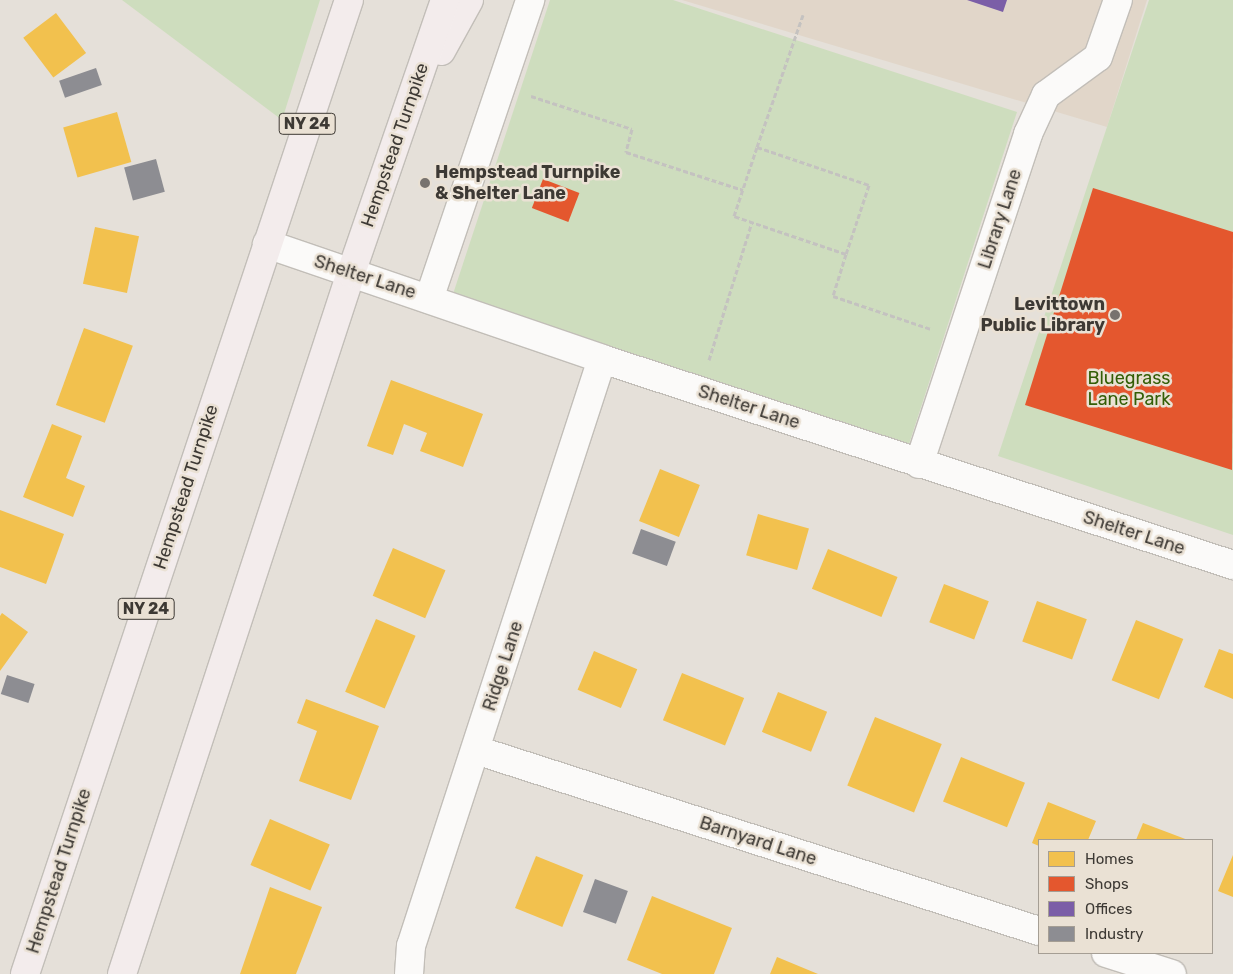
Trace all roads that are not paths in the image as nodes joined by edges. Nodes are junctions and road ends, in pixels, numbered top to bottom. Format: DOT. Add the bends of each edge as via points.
graph roads {
  1 [pos="349,0"];
  2 [pos="445,0"];
  3 [pos="469,0"];
  4 [pos="530,0"];
  5 [pos="1118,0"];
  6 [pos="404,120"];
  7 [pos="267,244"];
  8 [pos="351,273"];
  9 [pos="429,299"];
  10 [pos="602,359"];
  11 [pos="919,464"];
  12 [pos="1233,565"];
  13 [pos="476,750"];
  14 [pos="1038,931"];
  15 [pos="1109,954"];
  16 [pos="25,974"];
  17 [pos="122,974"];
  18 [pos="409,974"];
  19 [pos="1172,974"];
  1 -- 7 [label="main road, Hempstead Turnpike / NY 24"];
  2 -- 6 [label="main road, Hempstead Turnpike"];
  3 -- 6 [label="main road"];
  4 -- 9 [label="street"];
  5 -- 11 [label="street, Library Lane" via="1098,57 1046,95 1028,134"];
  6 -- 8 [label="main road, Hempstead Turnpike"];
  7 -- 8 [label="street, Shelter Lane"];
  7 -- 16 [label="main road, Hempstead Turnpike / NY 24"];
  8 -- 9 [label="street, Shelter Lane"];
  8 -- 17 [label="main road, Hempstead Turnpike"];
  9 -- 10 [label="street, Shelter Lane"];
  10 -- 11 [label="street, Shelter Lane"];
  10 -- 13 [label="street, Ridge Lane"];
  11 -- 12 [label="street, Shelter Lane"];
  13 -- 14 [label="street, Barnyard Lane"];
  13 -- 18 [label="street, Ridge Lane" via="411,946"];
  15 -- 19 [label="street"];
}
